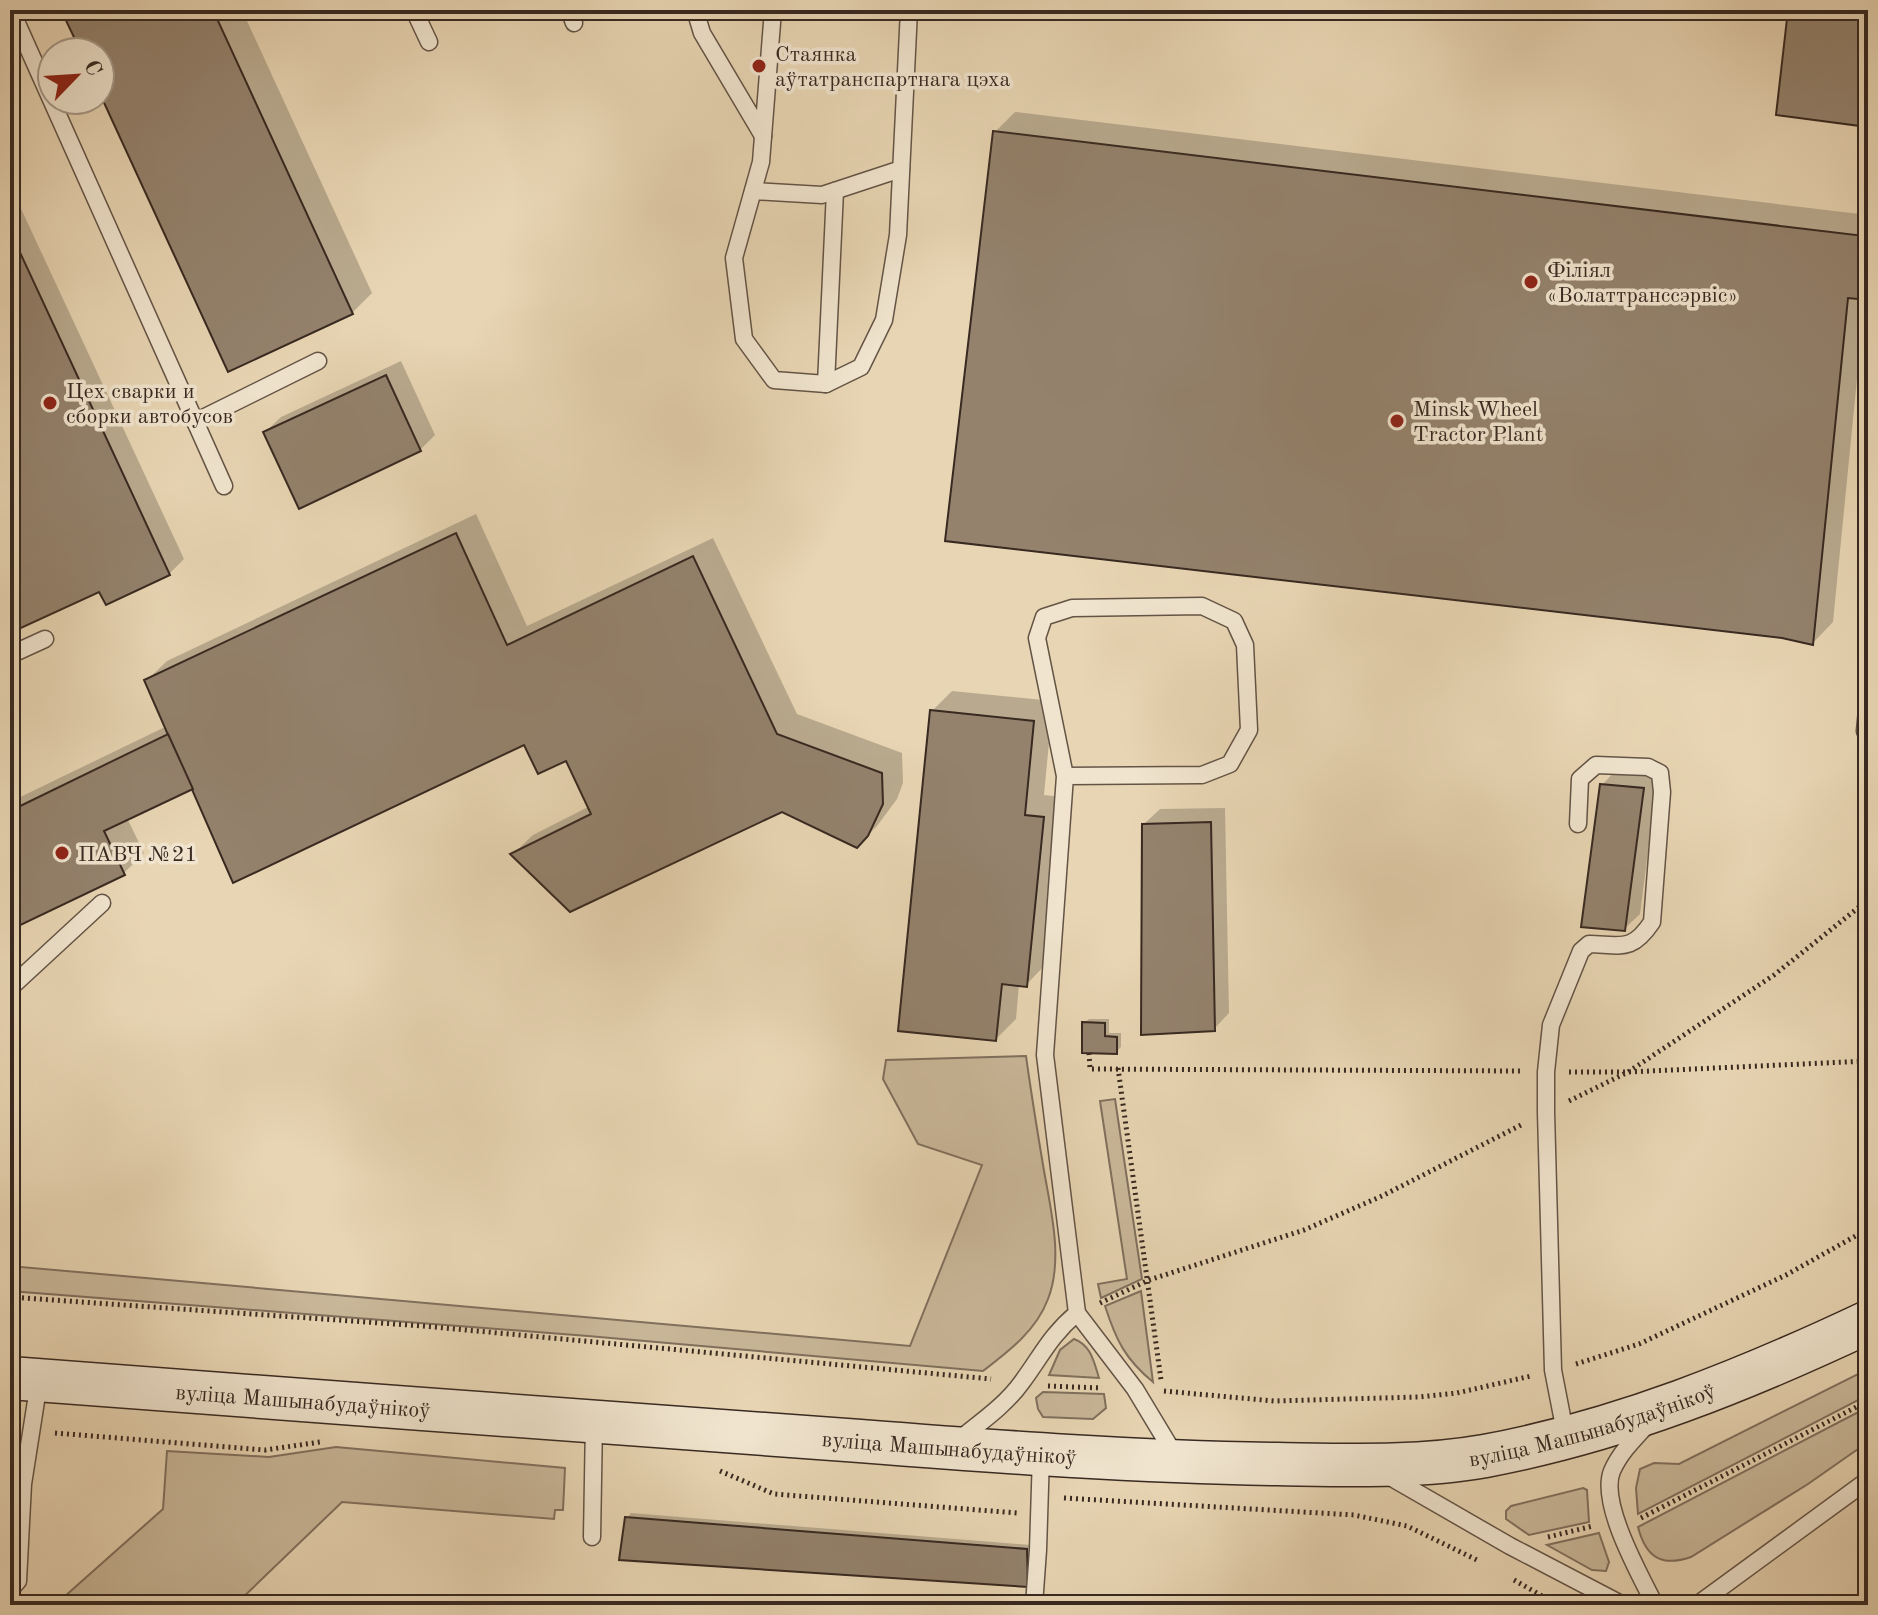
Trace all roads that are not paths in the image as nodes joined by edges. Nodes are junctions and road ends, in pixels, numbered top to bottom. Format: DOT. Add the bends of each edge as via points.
graph roads {
  1 [pos="11,10"];
  2 [pos="414,10"];
  3 [pos="695,10"];
  4 [pos="773,10"];
  5 [pos="909,10"];
  6 [pos="429,42"];
  7 [pos="763,136"];
  8 [pos="901,169"];
  9 [pos="753,191"];
  10 [pos="835,191"];
  11 [pos="318,361"];
  12 [pos="826,384"];
  13 [pos="195,422"];
  14 [pos="224,486"];
  15 [pos="45,639"];
  16 [pos="10,655"];
  17 [pos="1868,700"];
  18 [pos="1868,732"];
  19 [pos="1065,776"];
  20 [pos="1578,824"];
  21 [pos="102,903"];
  22 [pos="10,988"];
  23 [pos="1077,1313"];
  24 [pos="1868,1322"];
  25 [pos="25,1379"];
  26 [pos="1661,1410"];
  27 [pos="594,1420"];
  28 [pos="1566,1438"];
  29 [pos="949,1448"];
  30 [pos="1041,1454"];
  31 [pos="1179,1462"];
  32 [pos="1370,1465"];
  33 [pos="1868,1480"];
  34 [pos="17,1483"];
  35 [pos="592,1537"];
  36 [pos="10,1590"];
  37 [pos="1034,1605"];
  38 [pos="1623,1605"];
  39 [pos="1655,1605"];
  40 [pos="1697,1605"];
  1 -- 13 [label="lane"];
  2 -- 6 [label="lane"];
  3 -- 7 [label="lane" via="702,33"];
  4 -- 7 [label="lane"];
  5 -- 8 [label="lane"];
  7 -- 9 [label="lane"];
  8 -- 10 [label="lane"];
  8 -- 12 [label="lane" via="898,235 884,320 861,367"];
  9 -- 10 [label="lane"];
  9 -- 12 [label="lane" via="734,258 744,339 774,380"];
  10 -- 12 [label="lane"];
  11 -- 13 [label="lane"];
  13 -- 14 [label="lane"];
  15 -- 16 [label="lane"];
  17 -- 18 [label="lane"];
  19 -- 19 [label="lane" via="1037,638 1044,617 1072,608 1202,606 1234,621 1245,645 1249,730 1230,764 1202,775"];
  19 -- 23 [label="lane" via="1045,1055"];
  20 -- 28 [label="lane" via="1580,779 1596,765 1648,767 1660,773 1652,922 1641,939 1623,945 1589,944 1581,951 1551,1025 1546,1112 1553,1370"];
  21 -- 22 [label="lane"];
  23 -- 29 [label="lane" via="1057,1330 1020,1385"];
  23 -- 31 [label="lane" via="1135,1389"];
  24 -- 26 [label="main road, вуліца Машынабудаўнікоў"];
  25 -- 27 [label="main road, вуліца Машынабудаўнікоў"];
  25 -- 34 [label="lane" via="33,1431"];
  26 -- 28 [label="main road, вуліца Машынабудаўнікоў"];
  26 -- 39 [label="lane" via="1624,1449 1611,1474 1615,1520"];
  27 -- 29 [label="main road, вуліца Машынабудаўнікоў"];
  27 -- 35 [label="lane"];
  28 -- 32 [label="main road, вуліца Машынабудаўнікоў" via="1480,1457"];
  29 -- 30 [label="main road, вуліца Машынабудаўнікоў"];
  30 -- 31 [label="main road, вуліца Машынабудаўнікоў"];
  30 -- 37 [label="lane"];
  31 -- 32 [label="main road, вуліца Машынабудаўнікоў"];
  32 -- 38 [label="lane"];
  33 -- 40 [label="lane"];
  34 -- 36 [label="lane" via="18,1581"];
}
